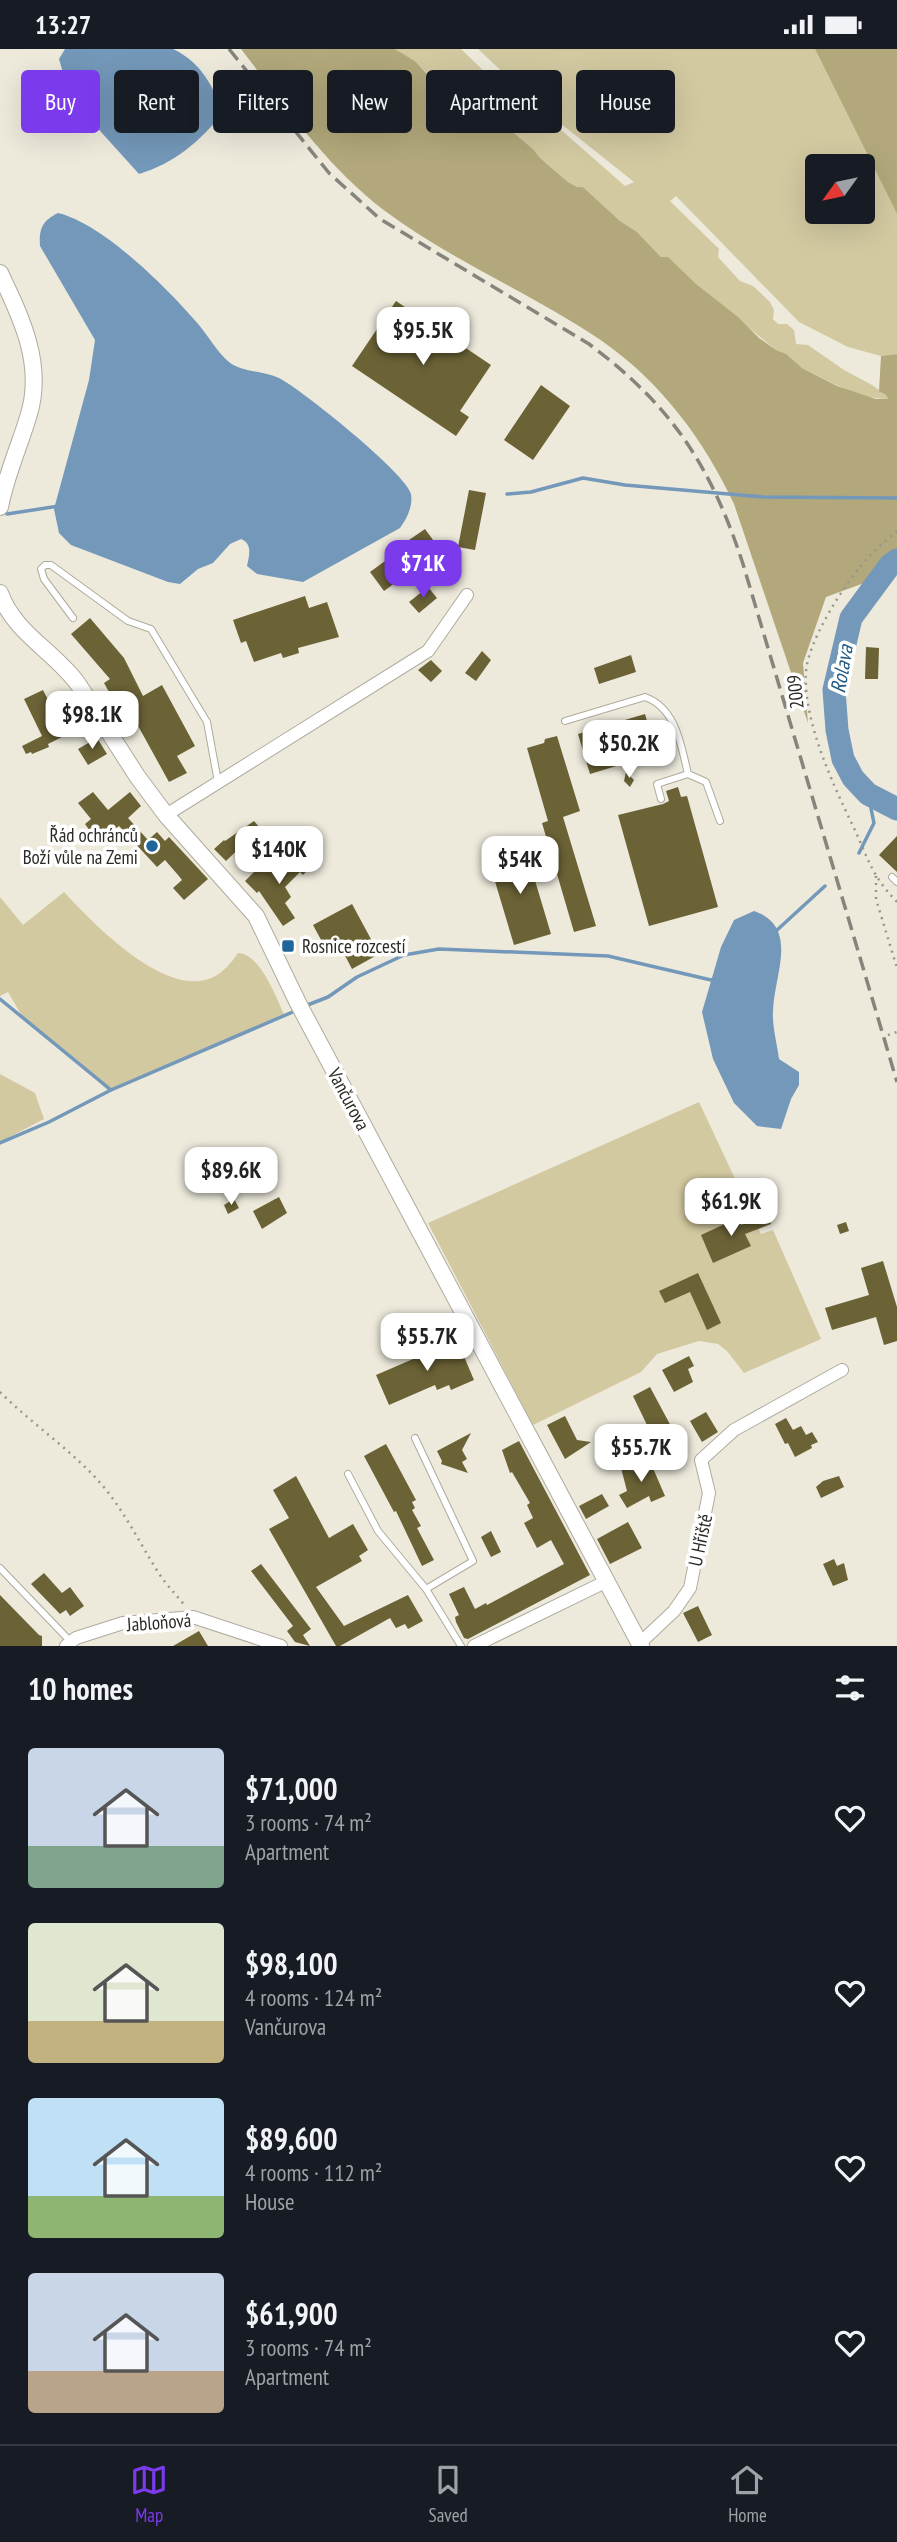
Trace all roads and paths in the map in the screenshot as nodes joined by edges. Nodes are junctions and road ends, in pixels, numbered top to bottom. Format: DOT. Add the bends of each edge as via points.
graph roads {
  1 [pos="0,273"];
  2 [pos="0,507"];
  3 [pos="897,531"];
  4 [pos="0,593"];
  5 [pos="467,595"];
  6 [pos="5,617"];
  7 [pos="73,618"];
  8 [pos="565,721"];
  9 [pos="688,774"];
  10 [pos="218,782"];
  11 [pos="661,799"];
  12 [pos="166,815"];
  13 [pos="720,821"];
  14 [pos="876,876"];
  15 [pos="897,902"];
  16 [pos="897,968"];
  17 [pos="897,1032"];
  18 [pos="888,1035"];
  19 [pos="842,1370"];
  20 [pos="0,1392"];
  21 [pos="415,1438"];
  22 [pos="348,1474"];
  23 [pos="0,1568"];
  24 [pos="605,1583"];
  25 [pos="426,1589"];
  26 [pos="193,1617"];
  27 [pos="250,1642"];
  28 [pos="68,1644"];
  29 [pos="640,1645"];
  30 [pos="281,1646"];
  31 [pos="461,1646"];
  32 [pos="474,1646"];
  1 -- 2 [label="street" via="27,336 34,384 29,416"];
  3 -- 14 [label="path, 2009" via="850,580 807,663 813,724 837,796"];
  4 -- 6 [label="street, Vančurova"];
  5 -- 10 [label="street" via="428,651"];
  6 -- 12 [label="street, Vančurova" via="69,671"];
  7 -- 10 [label="lane" via="44,579 41,569 45,565 128,621 151,629 207,722"];
  8 -- 9 [label="lane" via="645,698 653,700 668,714"];
  9 -- 11 [label="lane" via="657,784"];
  9 -- 13 [label="lane" via="706,782"];
  10 -- 12 [label="street"];
  12 -- 24 [label="street, Vančurova" via="263,926 298,1003"];
  14 -- 15 [label="path, 2009"];
  14 -- 16 [label="path" via="876,899"];
  17 -- 18 [label="path"];
  19 -- 29 [label="street, U Hřiště" via="734,1430 701,1461 709,1493 690,1588"];
  20 -- 26 [label="path" via="88,1469 131,1523 158,1572"];
  21 -- 25 [label="lane" via="473,1561"];
  22 -- 25 [label="lane" via="378,1531"];
  23 -- 28 [label="lane"];
  24 -- 29 [label="street, Vančurova"];
  24 -- 32 [label="street"];
  25 -- 31 [label="lane"];
  26 -- 27 [label="street, Jabloňová"];
  26 -- 28 [label="street, Jabloňová" via="123,1623"];
  27 -- 30 [label="street, Jabloňová"];
}
